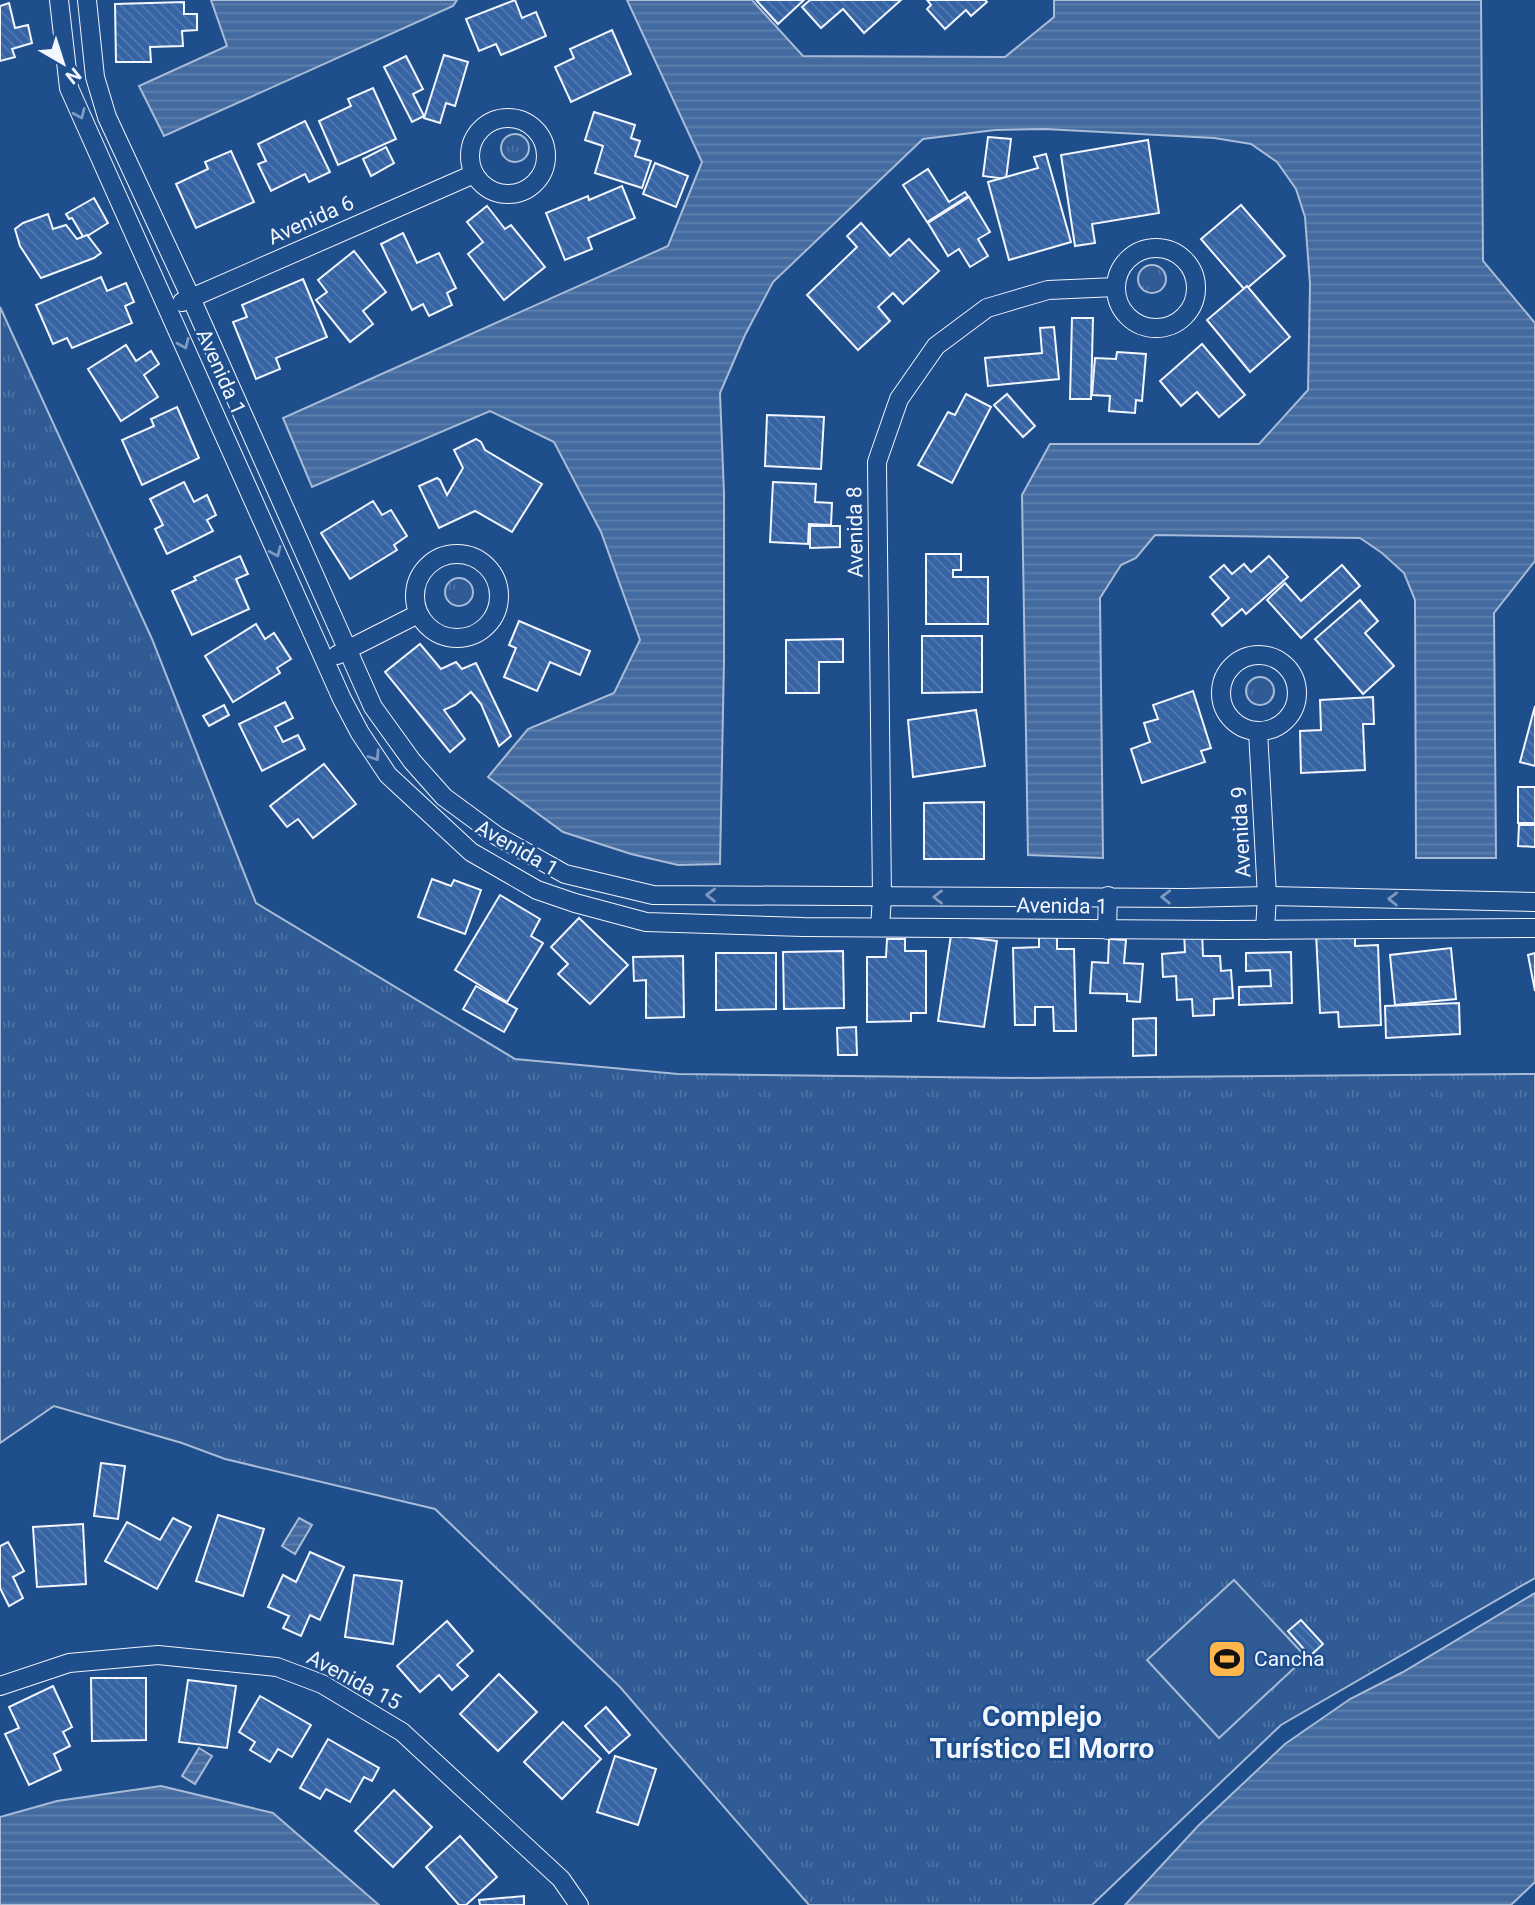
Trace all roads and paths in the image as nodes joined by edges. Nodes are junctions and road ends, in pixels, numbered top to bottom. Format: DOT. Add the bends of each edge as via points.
graph roads {
  1 [pos="60,0"];
  2 [pos="87,0"];
  3 [pos="474,174"];
  4 [pos="1115,287"];
  5 [pos="191,298"];
  6 [pos="167,308"];
  7 [pos="418,614"];
  8 [pos="347,650"];
  9 [pos="325,661"];
  10 [pos="1258,731"];
  11 [pos="586,878"];
  12 [pos="1108,896"];
  13 [pos="1267,896"];
  14 [pos="882,897"];
  15 [pos="1441,900"];
  16 [pos="1535,902"];
  17 [pos="575,903"];
  18 [pos="880,928"];
  19 [pos="1535,928"];
  20 [pos="1440,929"];
  21 [pos="1107,930"];
  22 [pos="1265,930"];
  23 [pos="0,1686"];
  24 [pos="579,1905"];
  1 -- 6 [label="street, Avenida 1, one-way" via="69,88"];
  2 -- 5 [label="street, Avenida 1" via="95,77 107,117"];
  3 -- 3 [label="street" via="489,190 499,193 531,186 544,169 542,137 536,128 516,118 495,119 472,142 469,153"];
  3 -- 5 [label="street, Avenida 6"];
  4 -- 4 [label="street" via="1121,309 1129,318 1161,328 1172,325 1195,300 1195,277 1183,258 1163,248 1130,257"];
  4 -- 14 [label="street, Avenida 8" via="1048,290 987,308 936,346 899,399 877,462"];
  5 -- 6 [label="street, Avenida 6"];
  5 -- 8 [label="street, Avenida 1"];
  6 -- 9 [label="street, Avenida 1, one-way"];
  7 -- 7 [label="street" via="432,631 442,635 475,635 497,611 496,578 472,556 439,557 417,581"];
  7 -- 8 [label="street"];
  8 -- 9 [label="street"];
  8 -- 11 [label="street, Avenida 1" via="373,707 444,797 533,858 565,874"];
  9 -- 17 [label="street, Avenida 1, one-way" via="360,733 396,783 471,852 537,890"];
  10 -- 10 [label="street" via="1287,718 1297,688 1288,668 1260,654 1230,667 1221,687 1229,718"];
  10 -- 13 [label="street, Avenida 9"];
  14 -- 11 [label="street, Avenida 1, one-way" via="653,895"];
  11 -- 17 [label="street"];
  13 -- 12 [label="street, Avenida 1, one-way"];
  12 -- 14 [label="street, Avenida 1, one-way"];
  12 -- 21 [label="street"];
  15 -- 13 [label="street, Avenida 1, one-way"];
  13 -- 22 [label="street, Avenida 9"];
  14 -- 18 [label="street, Avenida 8"];
  15 -- 16 [label="street, Avenida 1"];
  15 -- 20 [label="street"];
  17 -- 18 [label="street, Avenida 1" via="646,922"];
  18 -- 21 [label="street, Avenida 1"];
  19 -- 20 [label="street, Avenida 1"];
  20 -- 22 [label="street, Avenida 1"];
  21 -- 22 [label="street, Avenida 1"];
  23 -- 24 [label="street, Avenida 15" via="69,1662 158,1654 277,1667 311,1679 402,1732 561,1879"];
}
